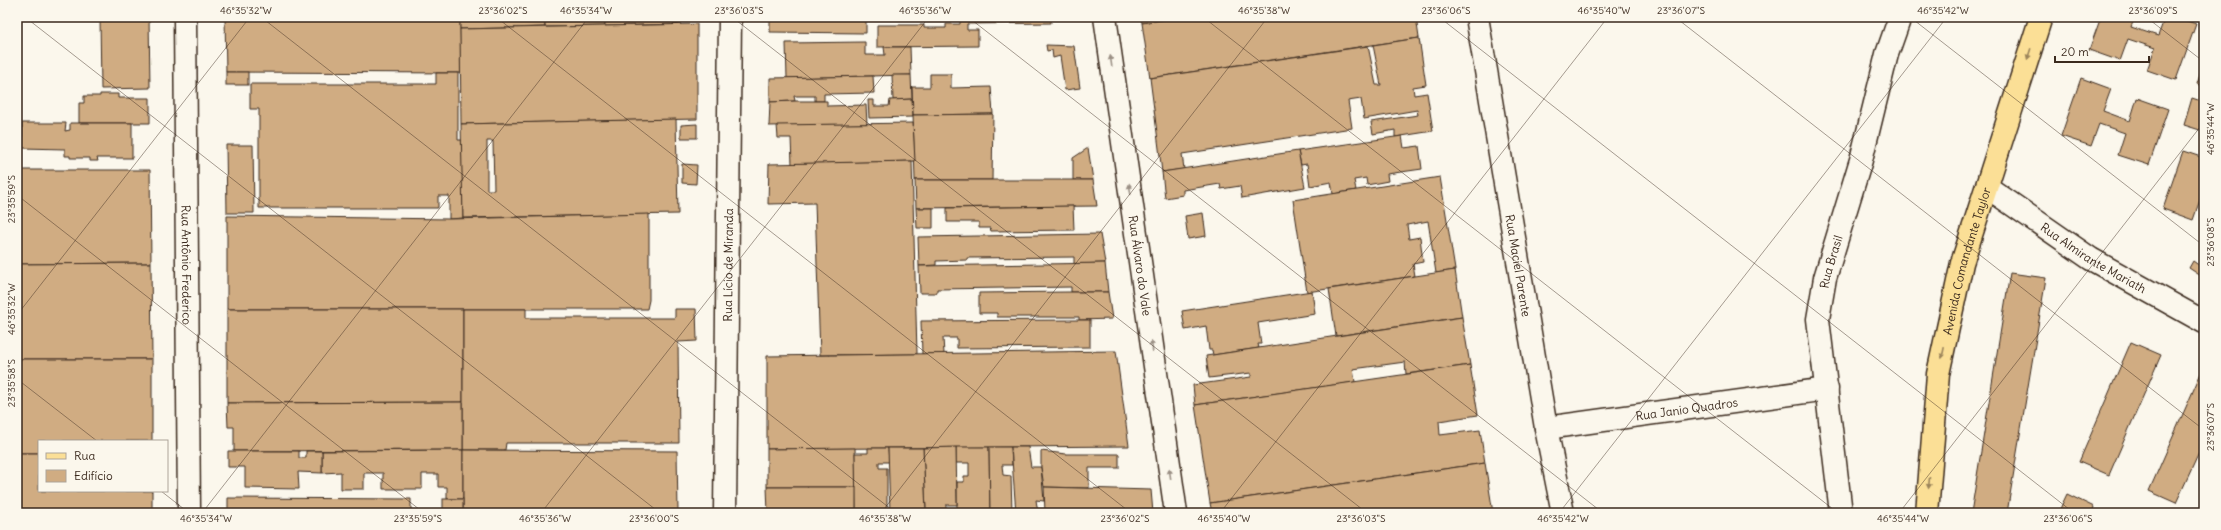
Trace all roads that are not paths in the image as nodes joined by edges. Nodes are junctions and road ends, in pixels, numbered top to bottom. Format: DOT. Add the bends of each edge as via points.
graph roads {
  1 [pos="185,17"];
  2 [pos="730,17"];
  3 [pos="1105,17"];
  4 [pos="1476,17"];
  5 [pos="1900,17"];
  6 [pos="2041,17"];
  7 [pos="1987,187"];
  8 [pos="2204,322"];
  9 [pos="1827,389"];
  10 [pos="1546,428"];
  11 [pos="189,513"];
  12 [pos="725,513"];
  13 [pos="1176,513"];
  14 [pos="1563,513"];
  15 [pos="1841,513"];
  16 [pos="1927,513"];
  1 -- 11 [label="street, Rua Antônio Frederico"];
  2 -- 12 [label="street, Rua Lício de Miranda"];
  13 -- 3 [label="street, Rua Álvaro do Vale, one-way"];
  4 -- 10 [label="street, Rua Maciel Parente"];
  5 -- 9 [label="street, Rua Brasil" via="1887,54 1861,160 1825,278 1818,319"];
  6 -- 7 [label="main road, Avenida Comandante Taylor, one-way"];
  7 -- 8 [label="street, Rua Almirante Mariath" via="2091,259"];
  7 -- 16 [label="main road, Avenida Comandante Taylor, one-way" via="1962,262 1938,374"];
  9 -- 10 [label="street, Rua Janio Quadros"];
  9 -- 15 [label="street, Rua Brasil"];
  10 -- 14 [label="street, Rua Maciel Parente"];
}
